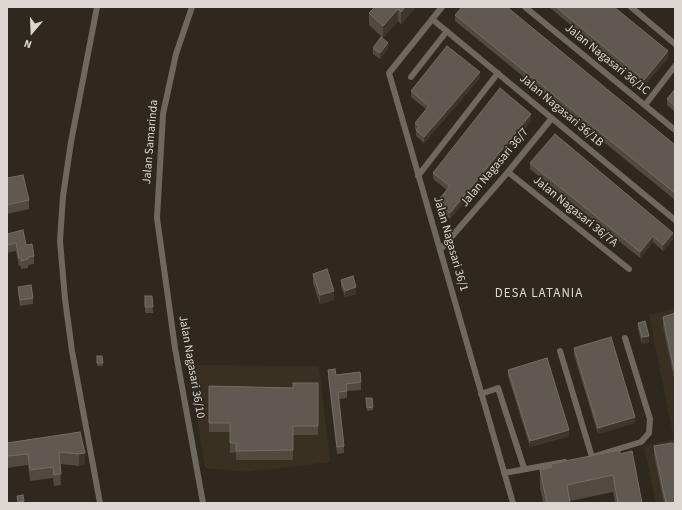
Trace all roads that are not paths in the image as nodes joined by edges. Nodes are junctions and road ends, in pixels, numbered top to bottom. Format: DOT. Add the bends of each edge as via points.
graph roads {
  1 [pos="97,7"];
  2 [pos="192,7"];
  3 [pos="442,7"];
  4 [pos="525,7"];
  5 [pos="631,7"];
  6 [pos="432,19"];
  7 [pos="447,31"];
  8 [pos="675,44"];
  9 [pos="675,66"];
  10 [pos="498,73"];
  11 [pos="411,77"];
  12 [pos="645,105"];
  13 [pos="552,118"];
  14 [pos="675,130"];
  15 [pos="508,172"];
  16 [pos="418,176"];
  17 [pos="675,220"];
  18 [pos="160,234"];
  19 [pos="440,250"];
  20 [pos="629,269"];
  21 [pos="625,338"];
  22 [pos="560,352"];
  23 [pos="481,394"];
  24 [pos="592,457"];
  25 [pos="584,458"];
  26 [pos="569,461"];
  27 [pos="524,468"];
  28 [pos="504,473"];
  29 [pos="100,503"];
  30 [pos="203,503"];
  31 [pos="513,503"];
  1 -- 29 [label="street" via="71,142 60,241 72,351"];
  2 -- 18 [label="street, Jalan Samarinda" via="176,54 163,114 157,204"];
  3 -- 6 [label="street, Jalan Nagasari 36/1"];
  4 -- 12 [label="street, Jalan Nagasari 36/1C"];
  5 -- 8 [label="street"];
  6 -- 7 [label="street, Jalan Nagasari 36/1B"];
  6 -- 16 [label="street, Jalan Nagasari 36/1" via="389,73"];
  7 -- 10 [label="street, Jalan Nagasari 36/1B"];
  7 -- 11 [label="street"];
  9 -- 12 [label="street"];
  10 -- 13 [label="street, Jalan Nagasari 36/1B"];
  10 -- 16 [label="street"];
  12 -- 14 [label="street, Jalan Nagasari 36/1C"];
  13 -- 15 [label="street, Jalan Nagasari 36/7"];
  13 -- 17 [label="street, Jalan Nagasari 36/1B"];
  15 -- 19 [label="street, Jalan Nagasari 36/7"];
  15 -- 20 [label="street, Jalan Nagasari 36/7A"];
  16 -- 19 [label="street, Jalan Nagasari 36/1"];
  18 -- 30 [label="street, Jalan Nagasari 36/10" via="175,348"];
  19 -- 23 [label="street, Jalan Nagasari 36/1"];
  21 -- 24 [label="street" via="650,419 649,433 641,442"];
  22 -- 24 [label="street"];
  23 -- 27 [label="street" via="498,388"];
  23 -- 28 [label="street, Jalan Nagasari 36/1"];
  24 -- 25 [label="street"];
  26 -- 27 [label="street"];
  27 -- 28 [label="street"];
  28 -- 31 [label="street, Jalan Nagasari 36/1"];
}
